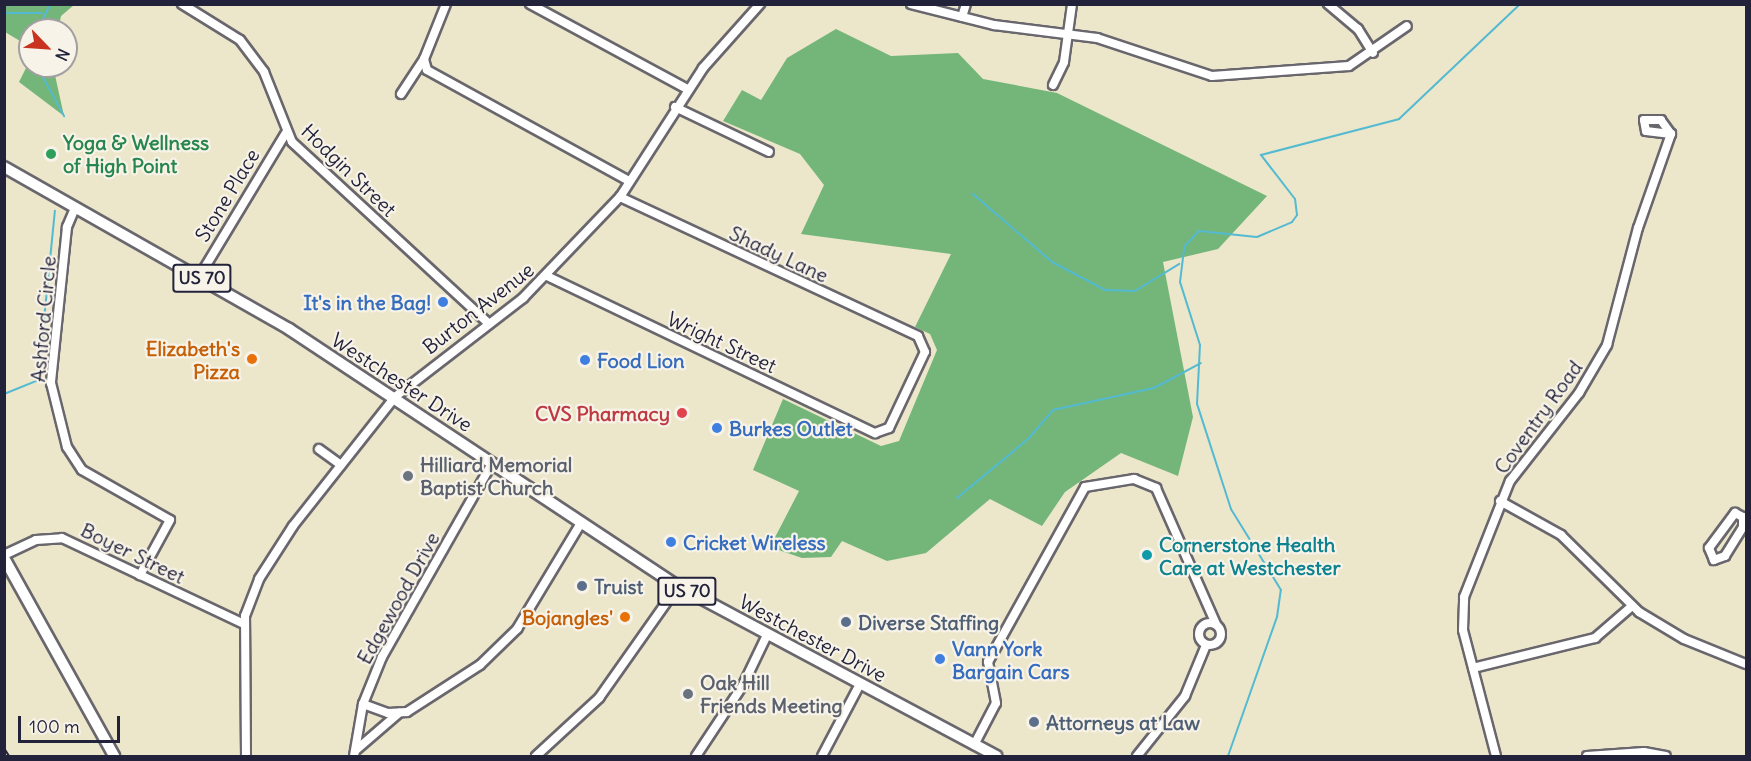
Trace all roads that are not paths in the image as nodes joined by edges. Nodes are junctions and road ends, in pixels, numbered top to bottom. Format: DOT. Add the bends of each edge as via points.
graph roads {
  1 [pos="182,4"];
  2 [pos="446,4"];
  3 [pos="530,4"];
  4 [pos="911,4"];
  5 [pos="966,4"];
  6 [pos="1072,4"];
  7 [pos="1328,4"];
  8 [pos="760,5"];
  9 [pos="962,17"];
  10 [pos="1407,26"];
  11 [pos="1070,34"];
  12 [pos="1373,53"];
  13 [pos="424,59"];
  14 [pos="1053,85"];
  15 [pos="687,89"];
  16 [pos="400,94"];
  17 [pos="675,107"];
  18 [pos="286,133"];
  19 [pos="1671,134"];
  20 [pos="769,152"];
  21 [pos="4,167"];
  22 [pos="629,181"];
  23 [pos="620,197"];
  24 [pos="75,208"];
  25 [pos="547,276"];
  26 [pos="199,277"];
  27 [pos="489,324"];
  28 [pos="395,397"];
  29 [pos="883,432"];
  30 [pos="319,449"];
  31 [pos="492,463"];
  32 [pos="341,465"];
  33 [pos="1500,501"];
  34 [pos="581,523"];
  35 [pos="1745,529"];
  36 [pos="4,556"];
  37 [pos="140,575"];
  38 [pos="678,586"];
  39 [pos="1632,606"];
  40 [pos="244,624"];
  41 [pos="1216,624"];
  42 [pos="767,635"];
  43 [pos="1206,645"];
  44 [pos="1746,664"];
  45 [pos="1473,668"];
  46 [pos="860,684"];
  47 [pos="363,704"];
  48 [pos="399,713"];
  49 [pos="975,745"];
  50 [pos="355,754"];
  51 [pos="114,756"];
  52 [pos="246,756"];
  53 [pos="536,756"];
  54 [pos="696,756"];
  55 [pos="822,756"];
  56 [pos="996,756"];
  57 [pos="1137,756"];
  58 [pos="1496,756"];
  59 [pos="1587,756"];
  60 [pos="1666,756"];
  1 -- 18 [label="street, Hodgin Street" via="230,32 252,53"];
  2 -- 13 [label="street"];
  3 -- 15 [label="street"];
  4 -- 9 [label="street"];
  5 -- 9 [label="street"];
  6 -- 11 [label="street"];
  7 -- 12 [label="street" via="1358,29"];
  8 -- 15 [label="street, Burton Avenue"];
  9 -- 11 [label="street"];
  10 -- 12 [label="street"];
  11 -- 12 [label="street" via="1107,41 1212,76 1349,66"];
  11 -- 14 [label="street"];
  13 -- 16 [label="street"];
  13 -- 22 [label="street" via="427,70"];
  15 -- 17 [label="street, Burton Avenue"];
  17 -- 20 [label="street"];
  17 -- 22 [label="street, Burton Avenue"];
  18 -- 26 [label="street, Stone Place"];
  18 -- 27 [label="street, Hodgin Street"];
  19 -- 33 [label="street, Coventry Road" via="1601,359"];
  21 -- 24 [label="main road, Westchester Drive / US 70"];
  22 -- 23 [label="street, Burton Avenue"];
  23 -- 25 [label="street, Burton Avenue"];
  23 -- 29 [label="street, Shady Lane" via="923,342 925,352 907,393"];
  24 -- 26 [label="main road, Westchester Drive / US 70"];
  24 -- 37 [label="street, Ashford Circle" via="67,227 51,371 63,435 74,460 92,479 170,520"];
  25 -- 27 [label="street, Burton Avenue"];
  25 -- 29 [label="street, Wright Street" via="865,428"];
  26 -- 28 [label="main road, Westchester Drive / US 70"];
  27 -- 28 [label="street, Burton Avenue"];
  28 -- 31 [label="main road, Westchester Drive / US 70"];
  28 -- 32 [label="street, Burton Avenue"];
  30 -- 32 [label="street"];
  31 -- 34 [label="main road, Westchester Drive / US 70"];
  31 -- 47 [label="street, Edgewood Drive" via="394,634"];
  32 -- 40 [label="street, Burton Avenue" via="259,579"];
  33 -- 39 [label="street" via="1561,535"];
  33 -- 45 [label="street, Coventry Road" via="1464,597 1463,630"];
  34 -- 38 [label="main road, Westchester Drive / US 70"];
  34 -- 48 [label="street" via="537,601 501,646 428,702"];
  35 -- 35 [label="street" via="1740,514 1727,517 1709,548 1712,559 1722,560"];
  36 -- 37 [label="street, Boyer Street" via="36,540 62,538"];
  36 -- 51 [label="main road"];
  37 -- 40 [label="street, Boyer Street"];
  38 -- 42 [label="main road, Westchester Drive / US 70"];
  38 -- 53 [label="street" via="599,698"];
  39 -- 44 [label="street" via="1684,639"];
  39 -- 45 [label="street" via="1595,638"];
  40 -- 52 [label="street, Burton Avenue"];
  41 -- 43 [label="street" via="1221,637"];
  41 -- 43 [label="street" via="1200,628"];
  41 -- 49 [label="street" via="1156,488 1134,478 1085,487 988,662 996,704"];
  42 -- 46 [label="main road, Westchester Drive / US 70"];
  42 -- 54 [label="street" via="743,685"];
  43 -- 57 [label="street" via="1185,696"];
  45 -- 58 [label="street, Coventry Road"];
  46 -- 49 [label="main road, Westchester Drive / US 70"];
  46 -- 55 [label="street"];
  47 -- 48 [label="street"];
  47 -- 50 [label="street, Edgewood Drive"];
  48 -- 50 [label="street"];
  49 -- 56 [label="main road, Westchester Drive / US 70"];
  59 -- 60 [label="street" via="1644,752"];
}
